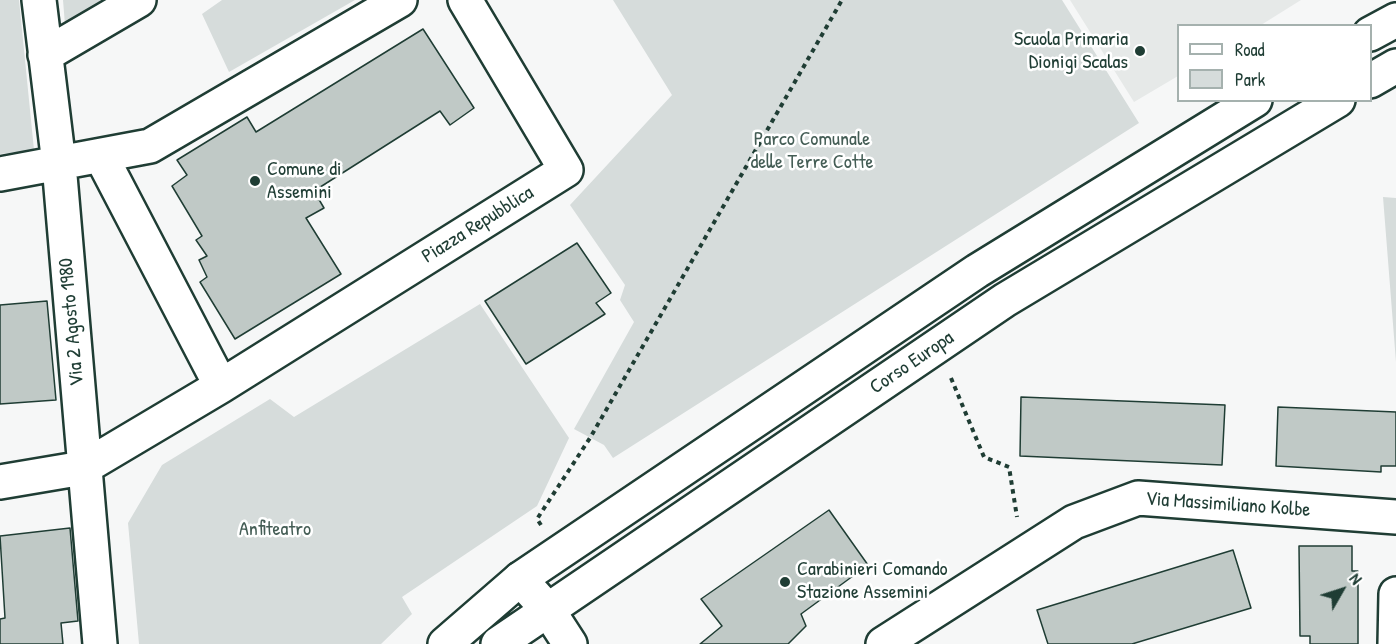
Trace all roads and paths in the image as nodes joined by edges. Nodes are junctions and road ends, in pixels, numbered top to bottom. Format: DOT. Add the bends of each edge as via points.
graph roads {
  1 [pos="39,0"];
  2 [pos="139,0"];
  3 [pos="400,0"];
  4 [pos="465,0"];
  5 [pos="842,0"];
  6 [pos="1396,20"];
  7 [pos="1372,33"];
  8 [pos="45,55"];
  9 [pos="1396,66"];
  10 [pos="1372,80"];
  11 [pos="1252,102"];
  12 [pos="1335,102"];
  13 [pos="101,156"];
  14 [pos="59,164"];
  15 [pos="0,174"];
  16 [pos="933,349"];
  17 [pos="221,386"];
  18 [pos="83,468"];
  19 [pos="0,482"];
  20 [pos="1396,517"];
  21 [pos="547,534"];
  22 [pos="1022,554"];
  23 [pos="520,579"];
  24 [pos="1396,594"];
  25 [pos="548,610"];
  26 [pos="100,644"];
  27 [pos="446,644"];
  28 [pos="498,644"];
  29 [pos="570,644"];
  30 [pos="883,644"];
  31 [pos="1395,644"];
  1 -- 8 [label="street, Via 2 Agosto 1980"];
  2 -- 8 [label="street"];
  3 -- 13 [label="street" via="150,146"];
  4 -- 17 [label="street, Piazza Repubblica" via="566,170"];
  5 -- 21 [label="path" via="590,438 537,519"];
  6 -- 7 [label="street"];
  8 -- 14 [label="street, Via 2 Agosto 1980"];
  9 -- 10 [label="street"];
  11 -- 23 [label="street, Corso Europa" via="977,271"];
  12 -- 16 [label="street, Corso Europa" via="1005,300"];
  13 -- 14 [label="street"];
  13 -- 17 [label="street"];
  14 -- 15 [label="street"];
  14 -- 18 [label="street, Via 2 Agosto 1980"];
  16 -- 22 [label="path" via="947,369 984,457 1010,467"];
  16 -- 25 [label="street, Corso Europa"];
  17 -- 18 [label="street, Piazza Repubblica"];
  18 -- 19 [label="street"];
  18 -- 26 [label="street, Via 2 Agosto 1980"];
  20 -- 22 [label="street, Via Massimiliano Kolbe" via="1138,498 1074,522"];
  22 -- 30 [label="street, Via Massimiliano Kolbe"];
  23 -- 25 [label="street"];
  23 -- 27 [label="street, Corso Europa"];
  24 -- 31 [label="street"];
  25 -- 28 [label="street, Corso Europa"];
  25 -- 29 [label="street"];
}
